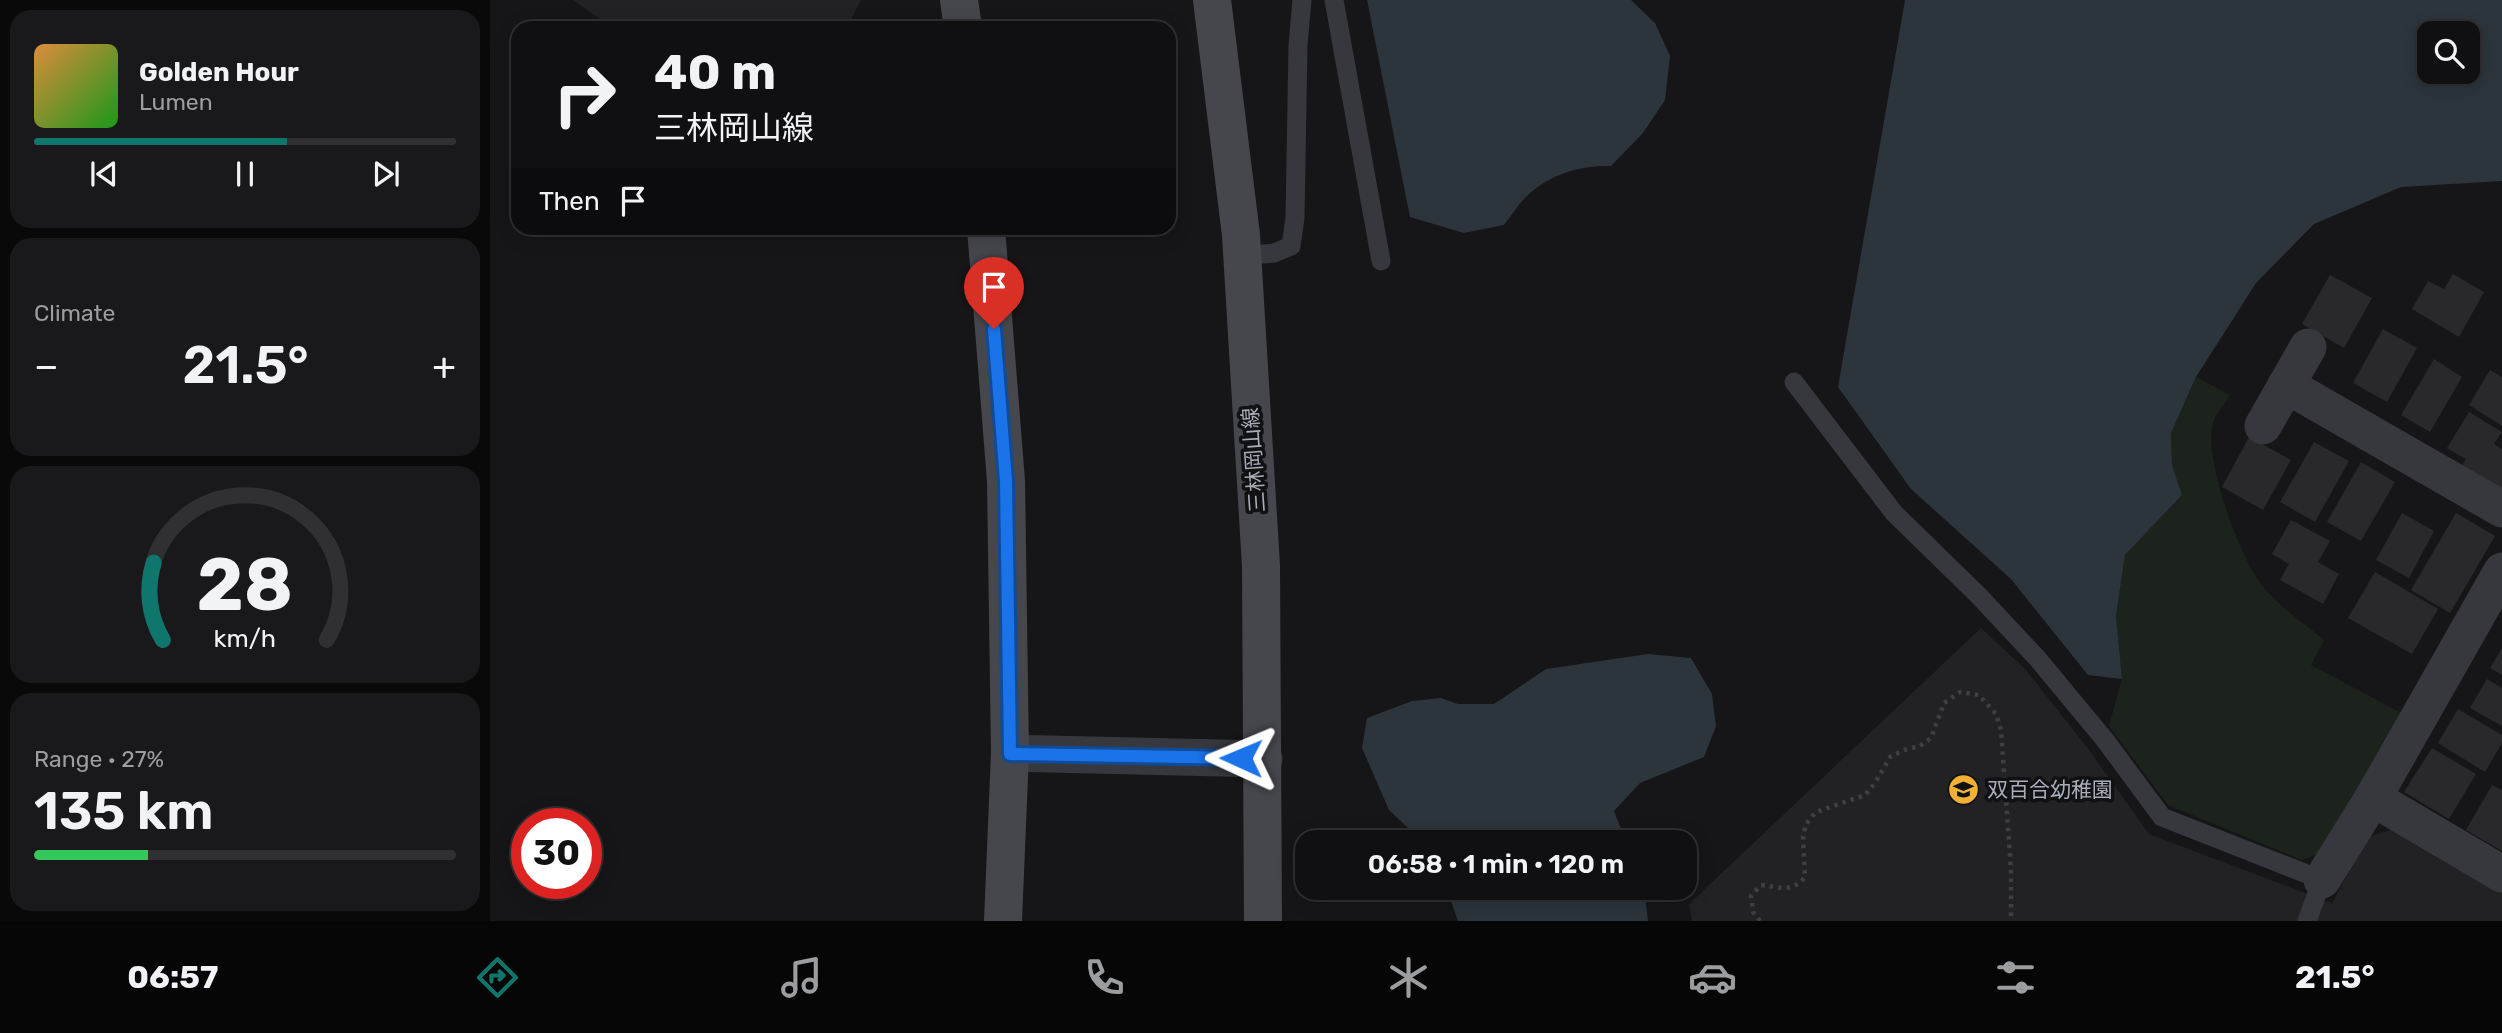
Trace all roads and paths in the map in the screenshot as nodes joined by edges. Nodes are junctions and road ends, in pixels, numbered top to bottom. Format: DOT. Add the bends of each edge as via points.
graph roads {
  1 [pos="959,0"];
  2 [pos="1212,0"];
  3 [pos="1302,0"];
  4 [pos="1334,0"];
  5 [pos="962,21"];
  6 [pos="987,235"];
  7 [pos="1241,256"];
  8 [pos="1381,261"];
  9 [pos="2308,347"];
  10 [pos="1794,382"];
  11 [pos="2286,385"];
  12 [pos="2263,426"];
  13 [pos="2502,509"];
  14 [pos="2502,571"];
  15 [pos="1010,754"];
  16 [pos="1264,759"];
  17 [pos="2373,799"];
  18 [pos="2502,874"];
  19 [pos="2322,880"];
  20 [pos="1003,921"];
  21 [pos="1263,921"];
  22 [pos="1760,921"];
  23 [pos="2011,921"];
  24 [pos="2307,921"];
  1 -- 5 [label="main road"];
  2 -- 7 [label="main road, 三林岡山線"];
  3 -- 7 [label="lane" via="1291,246 1274,253"];
  4 -- 8 [label="lane"];
  6 -- 15 [label="main road" via="1006,481"];
  7 -- 16 [label="main road, 三林岡山線" via="1261,566"];
  9 -- 11 [label="street"];
  10 -- 19 [label="lane" via="1894,513 2037,658 2162,817"];
  11 -- 12 [label="street"];
  11 -- 13 [label="street"];
  14 -- 17 [label="street"];
  15 -- 16 [label="street"];
  15 -- 20 [label="main road"];
  16 -- 21 [label="main road, 三林岡山線"];
  17 -- 18 [label="street"];
  17 -- 19 [label="street"];
  19 -- 24 [label="lane"];
  22 -- 23 [label="path" via="1753,912 1751,896 1761,885 1789,890 1805,877 1803,837 1816,812 1865,795 1890,757 1931,738 1944,703 1960,692 1979,695 1996,715 2001,730"];
}
